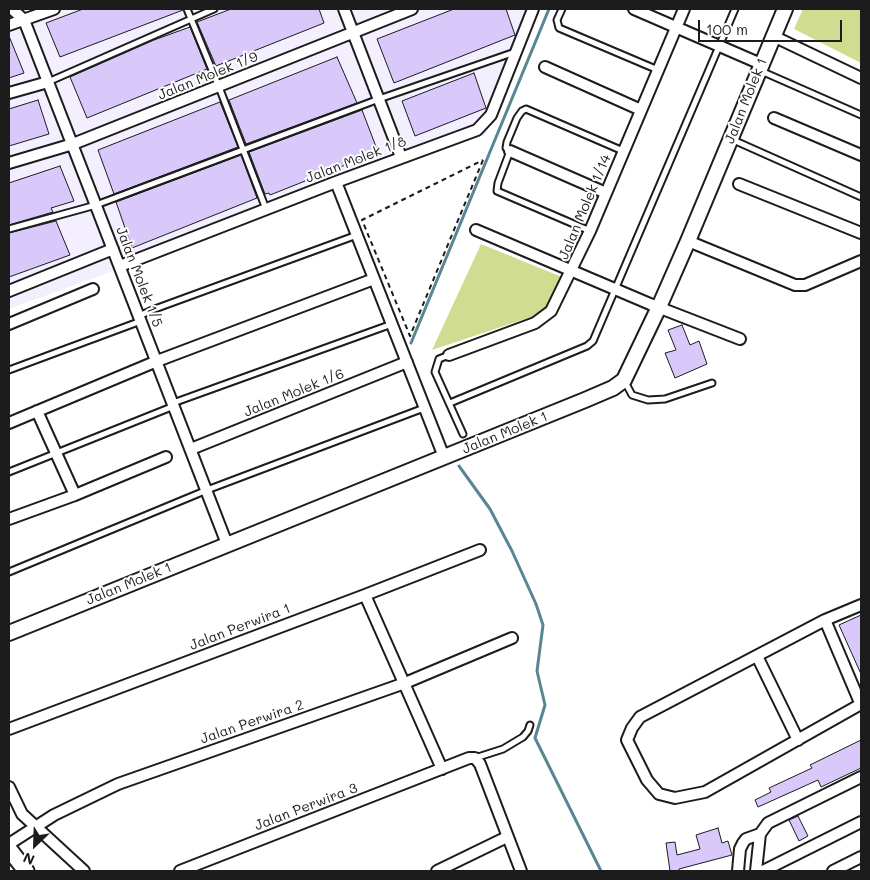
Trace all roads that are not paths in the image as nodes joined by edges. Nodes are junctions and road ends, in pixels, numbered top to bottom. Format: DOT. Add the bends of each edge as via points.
graph roads {
  1 [pos="12,9"];
  2 [pos="27,9"];
  3 [pos="54,9"];
  4 [pos="187,9"];
  5 [pos="214,9"];
  6 [pos="344,9"];
  7 [pos="533,9"];
  8 [pos="562,9"];
  9 [pos="634,9"];
  10 [pos="684,9"];
  11 [pos="735,9"];
  12 [pos="785,9"];
  13 [pos="407,10"];
  14 [pos="191,18"];
  15 [pos="24,20"];
  16 [pos="9,25"];
  17 [pos="676,27"];
  18 [pos="354,32"];
  19 [pos="773,36"];
  20 [pos="719,46"];
  21 [pos="515,52"];
  22 [pos="545,67"];
  23 [pos="760,67"];
  24 [pos="658,70"];
  25 [pos="861,78"];
  26 [pos="48,82"];
  27 [pos="219,87"];
  28 [pos="9,93"];
  29 [pos="379,99"];
  30 [pos="641,110"];
  31 [pos="861,115"];
  32 [pos="774,118"];
  33 [pos="731,139"];
  34 [pos="73,144"];
  35 [pos="244,150"];
  36 [pos="510,151"];
  37 [pos="623,151"];
  38 [pos="861,155"];
  39 [pos="402,157"];
  40 [pos="9,163"];
  41 [pos="336,182"];
  42 [pos="740,184"];
  43 [pos="606,192"];
  44 [pos="861,196"];
  45 [pos="96,205"];
  46 [pos="266,209"];
  47 [pos="9,229"];
  48 [pos="476,230"];
  49 [pos="590,231"];
  50 [pos="861,233"];
  51 [pos="357,235"];
  52 [pos="688,241"];
  53 [pos="113,249"];
  54 [pos="861,261"];
  55 [pos="120,266"];
  56 [pos="572,270"];
  57 [pos="374,279"];
  58 [pos="93,289"];
  59 [pos="616,289"];
  60 [pos="9,291"];
  61 [pos="659,307"];
  62 [pos="140,318"];
  63 [pos="9,324"];
  64 [pos="392,324"];
  65 [pos="740,339"];
  66 [pos="449,355"];
  67 [pos="157,361"];
  68 [pos="407,362"];
  69 [pos="9,370"];
  70 [pos="624,380"];
  71 [pos="712,382"];
  72 [pos="450,403"];
  73 [pos="174,405"];
  74 [pos="425,408"];
  75 [pos="37,411"];
  76 [pos="9,422"];
  77 [pos="462,434"];
  78 [pos="191,449"];
  79 [pos="56,453"];
  80 [pos="166,457"];
  81 [pos="444,457"];
  82 [pos="9,472"];
  83 [pos="207,490"];
  84 [pos="75,495"];
  85 [pos="9,519"];
  86 [pos="228,544"];
  87 [pos="480,550"];
  88 [pos="9,572"];
  89 [pos="365,595"];
  90 [pos="861,605"];
  91 [pos="825,620"];
  92 [pos="9,633"];
  93 [pos="512,638"];
  94 [pos="757,656"];
  95 [pos="404,683"];
  96 [pos="861,704"];
  97 [pos="530,724"];
  98 [pos="9,729"];
  99 [pos="798,740"];
  100 [pos="475,758"];
  101 [pos="442,769"];
  102 [pos="861,776"];
  103 [pos="9,786"];
  104 [pos="861,822"];
  105 [pos="34,827"];
  106 [pos="760,834"];
  107 [pos="507,838"];
  108 [pos="9,844"];
  109 [pos="9,849"];
  110 [pos="861,856"];
  111 [pos="26,871"];
  112 [pos="84,871"];
  113 [pos="180,871"];
  114 [pos="437,871"];
  115 [pos="521,871"];
  116 [pos="738,871"];
  117 [pos="756,871"];
  118 [pos="763,871"];
  119 [pos="834,871"];
  1 -- 15 [label="street, Jalan Molek 1/5"];
  2 -- 15 [label="street"];
  3 -- 15 [label="street"];
  4 -- 14 [label="lane"];
  5 -- 14 [label="lane"];
  6 -- 18 [label="street"];
  7 -- 21 [label="street, Jalan Molek 1/8"];
  8 -- 24 [label="lane" via="557,20 560,28"];
  9 -- 17 [label="street"];
  10 -- 17 [label="street, Jalan Molek 1/14"];
  11 -- 20 [label="lane"];
  12 -- 19 [label="street, Jalan Molek 1"];
  13 -- 18 [label="street, Jalan Molek 1/9"];
  14 -- 26 [label="lane"];
  14 -- 27 [label="lane"];
  15 -- 16 [label="street"];
  15 -- 26 [label="street, Jalan Molek 1/5"];
  17 -- 20 [label="street"];
  17 -- 24 [label="street, Jalan Molek 1/14"];
  18 -- 27 [label="street, Jalan Molek 1/9"];
  18 -- 29 [label="street"];
  19 -- 23 [label="street, Jalan Molek 1"];
  19 -- 25 [label="street"];
  20 -- 23 [label="street"];
  20 -- 59 [label="lane"];
  21 -- 29 [label="lane"];
  21 -- 39 [label="street, Jalan Molek 1/8" via="491,115 484,124 469,134"];
  22 -- 30 [label="street"];
  23 -- 31 [label="lane"];
  23 -- 33 [label="street, Jalan Molek 1"];
  24 -- 30 [label="street, Jalan Molek 1/14"];
  26 -- 28 [label="street"];
  26 -- 34 [label="street, Jalan Molek 1/5"];
  27 -- 34 [label="street, Jalan Molek 1/9"];
  27 -- 35 [label="lane"];
  29 -- 35 [label="lane"];
  29 -- 39 [label="street"];
  30 -- 37 [label="street, Jalan Molek 1/14"];
  32 -- 38 [label="street"];
  33 -- 44 [label="lane"];
  33 -- 52 [label="street, Jalan Molek 1"];
  34 -- 40 [label="street, Jalan Molek 1/9"];
  34 -- 45 [label="street, Jalan Molek 1/5"];
  35 -- 45 [label="lane"];
  35 -- 46 [label="lane"];
  36 -- 37 [label="lane" via="506,148 507,142 517,118 526,109"];
  36 -- 43 [label="street"];
  36 -- 49 [label="lane" via="497,191"];
  37 -- 43 [label="street, Jalan Molek 1/14"];
  39 -- 41 [label="street, Jalan Molek 1/8"];
  41 -- 46 [label="street, Jalan Molek 1/8"];
  41 -- 51 [label="street"];
  42 -- 50 [label="street"];
  43 -- 49 [label="street, Jalan Molek 1/14"];
  45 -- 47 [label="lane"];
  45 -- 53 [label="street, Jalan Molek 1/5"];
  46 -- 55 [label="street, Jalan Molek 1/8"];
  48 -- 56 [label="street"];
  49 -- 56 [label="street, Jalan Molek 1/14"];
  51 -- 57 [label="street"];
  51 -- 62 [label="lane"];
  52 -- 54 [label="street" via="795,285 805,285"];
  52 -- 61 [label="street, Jalan Molek 1"];
  53 -- 55 [label="street, Jalan Molek 1/5"];
  53 -- 60 [label="street"];
  55 -- 62 [label="street, Jalan Molek 1/5"];
  56 -- 59 [label="street"];
  56 -- 66 [label="street, Jalan Molek 1/14" via="546,317"];
  57 -- 64 [label="street"];
  57 -- 67 [label="street"];
  58 -- 63 [label="street"];
  59 -- 61 [label="street"];
  59 -- 72 [label="lane" via="593,341 587,346"];
  61 -- 65 [label="street"];
  61 -- 70 [label="street, Jalan Molek 1"];
  62 -- 67 [label="street, Jalan Molek 1/5"];
  62 -- 69 [label="lane"];
  64 -- 68 [label="street"];
  64 -- 73 [label="lane"];
  66 -- 72 [label="lane" via="439,359 436,372"];
  67 -- 73 [label="street, Jalan Molek 1/5"];
  67 -- 75 [label="street"];
  68 -- 74 [label="street"];
  68 -- 78 [label="street, Jalan Molek 1/6"];
  70 -- 71 [label="lane" via="632,395 648,400 665,399"];
  70 -- 81 [label="street, Jalan Molek 1" via="613,388"];
  72 -- 77 [label="lane"];
  73 -- 78 [label="street, Jalan Molek 1/5"];
  73 -- 79 [label="lane"];
  74 -- 81 [label="street"];
  74 -- 83 [label="lane"];
  75 -- 76 [label="street"];
  75 -- 79 [label="street"];
  78 -- 83 [label="street, Jalan Molek 1/5"];
  79 -- 82 [label="lane"];
  79 -- 84 [label="street"];
  80 -- 84 [label="street"];
  81 -- 86 [label="street, Jalan Molek 1"];
  83 -- 86 [label="street, Jalan Molek 1/5"];
  83 -- 88 [label="lane"];
  84 -- 85 [label="street"];
  86 -- 92 [label="street, Jalan Molek 1"];
  87 -- 89 [label="street, Jalan Perwira 1"];
  89 -- 95 [label="street"];
  89 -- 98 [label="street, Jalan Perwira 1"];
  90 -- 91 [label="street"];
  91 -- 94 [label="street"];
  91 -- 96 [label="street"];
  93 -- 95 [label="street, Jalan Perwira 2"];
  94 -- 99 [label="street"];
  94 -- 99 [label="street" via="640,717 627,740 647,780 659,794 675,798 704,792"];
  95 -- 101 [label="street"];
  95 -- 105 [label="street, Jalan Perwira 2" via="118,784"];
  96 -- 99 [label="street"];
  97 -- 100 [label="lane" via="528,731 517,741"];
  100 -- 101 [label="street, Jalan Perwira 3"];
  100 -- 107 [label="street"];
  101 -- 113 [label="street, Jalan Perwira 3"];
  102 -- 106 [label="street" via="768,823"];
  103 -- 105 [label="street" via="19,811"];
  104 -- 118 [label="street"];
  105 -- 108 [label="street, Jalan Perwira 2"];
  105 -- 112 [label="street"];
  106 -- 116 [label="street" via="743,843"];
  106 -- 117 [label="street"];
  107 -- 114 [label="street"];
  107 -- 115 [label="street"];
  109 -- 111 [label="main road"];
  110 -- 119 [label="street"];
}
